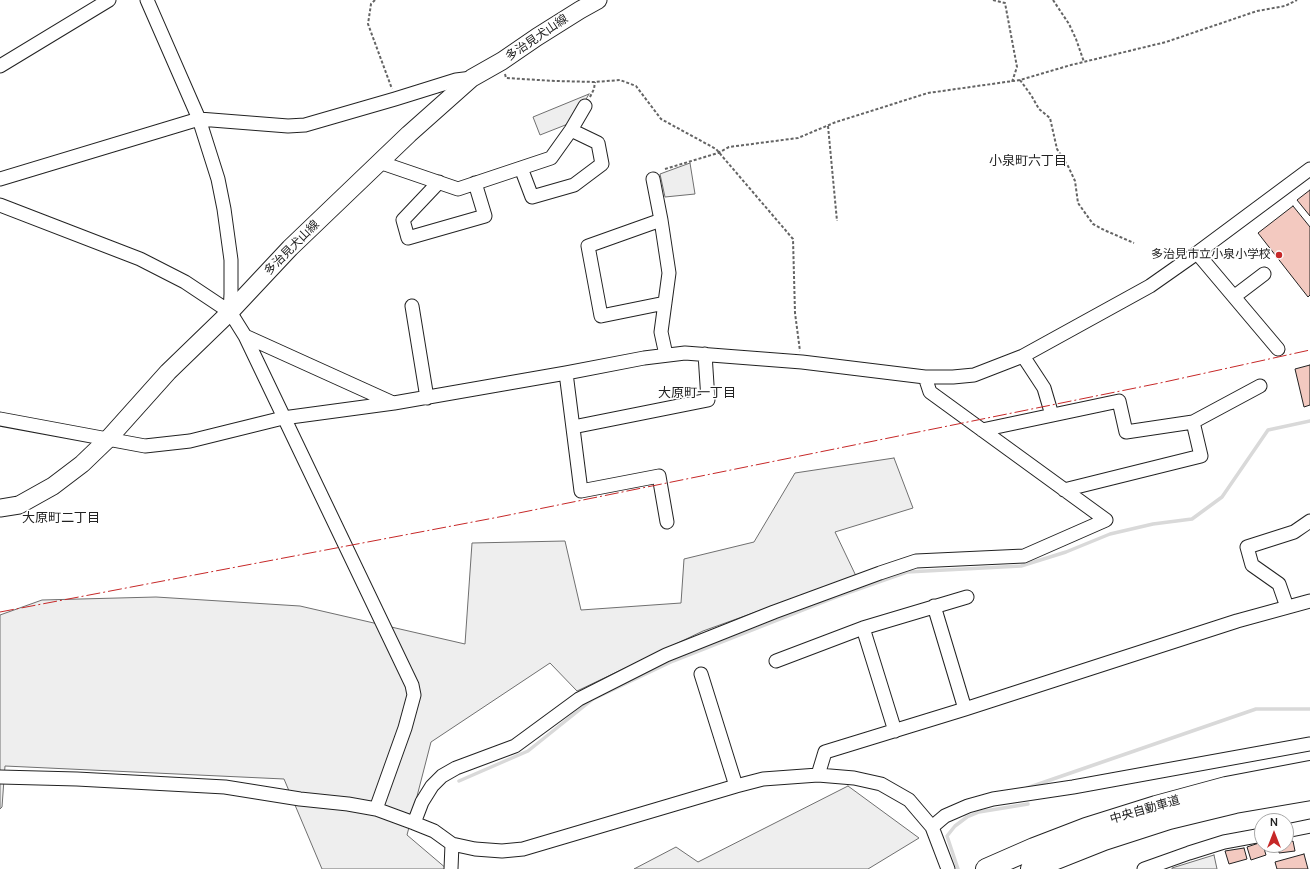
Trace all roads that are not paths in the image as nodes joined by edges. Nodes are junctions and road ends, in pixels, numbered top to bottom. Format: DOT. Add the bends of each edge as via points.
graph roads {
  1 [pos="109,0"];
  2 [pos="147,0"];
  3 [pos="598,0"];
  4 [pos="0,66"];
  5 [pos="472,78"];
  6 [pos="585,106"];
  7 [pos="199,119"];
  8 [pos="571,130"];
  9 [pos="379,162"];
  10 [pos="520,168"];
  11 [pos="1310,169"];
  12 [pos="0,179"];
  13 [pos="654,179"];
  14 [pos="439,182"];
  15 [pos="475,183"];
  16 [pos="0,205"];
  17 [pos="662,220"];
  18 [pos="1198,252"];
  19 [pos="1264,274"];
  20 [pos="1235,296"];
  21 [pos="665,303"];
  22 [pos="412,306"];
  23 [pos="230,312"];
  24 [pos="245,336"];
  25 [pos="1278,349"];
  26 [pos="705,354"];
  27 [pos="666,355"];
  28 [pos="1023,356"];
  29 [pos="566,373"];
  30 [pos="925,377"];
  31 [pos="1260,386"];
  32 [pos="427,398"];
  33 [pos="394,404"];
  34 [pos="1052,415"];
  35 [pos="283,418"];
  36 [pos="0,419"];
  37 [pos="1193,422"];
  38 [pos="573,427"];
  39 [pos="982,430"];
  40 [pos="108,439"];
  41 [pos="1064,490"];
  42 [pos="0,508"];
  43 [pos="666,522"];
  44 [pos="1310,522"];
  45 [pos="967,597"];
  46 [pos="1310,601"];
  47 [pos="934,606"];
  48 [pos="1287,607"];
  49 [pos="863,628"];
  50 [pos="776,661"];
  51 [pos="701,674"];
  52 [pos="965,709"];
  53 [pos="895,731"];
  54 [pos="1310,744"];
  55 [pos="1310,771"];
  56 [pos="818,775"];
  57 [pos="0,777"];
  58 [pos="736,786"];
  59 [pos="1310,790"];
  60 [pos="376,809"];
  61 [pos="414,823"];
  62 [pos="1310,826"];
  63 [pos="932,827"];
  64 [pos="1294,829"];
  65 [pos="1254,836"];
  66 [pos="452,844"];
  67 [pos="1164,866"];
  68 [pos="451,869"];
  69 [pos="948,869"];
  70 [pos="986,869"];
  71 [pos="1031,869"];
  72 [pos="1144,869"];
  1 -- 4 [label="street"];
  2 -- 7 [label="street"];
  3 -- 5 [label="main road, 多治見犬山線" via="561,21 502,62"];
  5 -- 7 [label="street" via="456,80 305,126"];
  5 -- 9 [label="main road, 多治見犬山線"];
  6 -- 8 [label="street"];
  7 -- 12 [label="street"];
  7 -- 23 [label="street" via="218,179 224,209 231,260"];
  8 -- 10 [label="street" via="551,158"];
  8 -- 10 [label="street" via="598,143 602,164 574,185 532,198"];
  9 -- 14 [label="street"];
  9 -- 23 [label="main road, 多治見犬山線" via="290,248"];
  10 -- 15 [label="street"];
  11 -- 18 [label="street"];
  13 -- 17 [label="street"];
  14 -- 15 [label="street" via="458,188"];
  14 -- 15 [label="street" via="403,220 408,238 485,216"];
  16 -- 23 [label="street" via="140,259 185,282"];
  17 -- 21 [label="street" via="669,273"];
  17 -- 21 [label="street" via="588,246 600,316"];
  18 -- 20 [label="street"];
  18 -- 28 [label="street" via="1150,286"];
  19 -- 20 [label="street"];
  20 -- 25 [label="street"];
  21 -- 27 [label="street" via="662,332"];
  22 -- 32 [label="street"];
  23 -- 24 [label="street"];
  23 -- 40 [label="main road, 多治見犬山線" via="168,372"];
  24 -- 33 [label="street"];
  24 -- 35 [label="street"];
  26 -- 27 [label="street"];
  26 -- 30 [label="street" via="802,362"];
  26 -- 38 [label="street" via="708,400"];
  27 -- 29 [label="street"];
  28 -- 30 [label="street" via="974,375"];
  28 -- 34 [label="street" via="1044,388"];
  29 -- 32 [label="street"];
  29 -- 38 [label="street"];
  30 -- 39 [label="street" via="930,392"];
  31 -- 37 [label="street"];
  32 -- 33 [label="street"];
  33 -- 35 [label="street"];
  34 -- 37 [label="street" via="1119,401 1126,432"];
  34 -- 39 [label="street"];
  35 -- 40 [label="street" via="190,441 144,446"];
  35 -- 60 [label="street" via="412,685 414,695"];
  36 -- 40 [label="street"];
  37 -- 41 [label="street" via="1201,456"];
  38 -- 43 [label="street" via="582,491 658,476"];
  39 -- 41 [label="street"];
  40 -- 42 [label="main road, 多治見犬山線" via="82,464 53,486 19,505"];
  41 -- 61 [label="street" via="1106,520 1024,556 916,561 774,612 666,655 578,699 515,746 456,768 442,776 422,802"];
  44 -- 48 [label="street" via="1294,532 1247,547 1252,564 1279,584"];
  45 -- 47 [label="street"];
  46 -- 48 [label="street"];
  47 -- 49 [label="street"];
  47 -- 52 [label="street"];
  48 -- 52 [label="street"];
  49 -- 50 [label="street"];
  49 -- 53 [label="street"];
  51 -- 58 [label="street"];
  52 -- 53 [label="street"];
  53 -- 56 [label="street" via="825,752"];
  54 -- 63 [label="street" via="993,799 945,816"];
  55 -- 70 [label="highway, 中央自動車道" via="1226,787 1156,806 1086,828"];
  56 -- 58 [label="street" via="763,779"];
  56 -- 63 [label="street" via="854,778 881,784 909,800"];
  57 -- 60 [label="street" via="225,787"];
  58 -- 66 [label="street" via="523,850 475,849"];
  59 -- 71 [label="highway, 中央自動車道" via="1235,803 1169,819 1104,840"];
  60 -- 61 [label="street"];
  61 -- 66 [label="street" via="434,831"];
  62 -- 64 [label="street"];
  63 -- 69 [label="street"];
  65 -- 67 [label="street" via="1224,842"];
  66 -- 68 [label="street"];
  67 -- 72 [label="street"];
}
